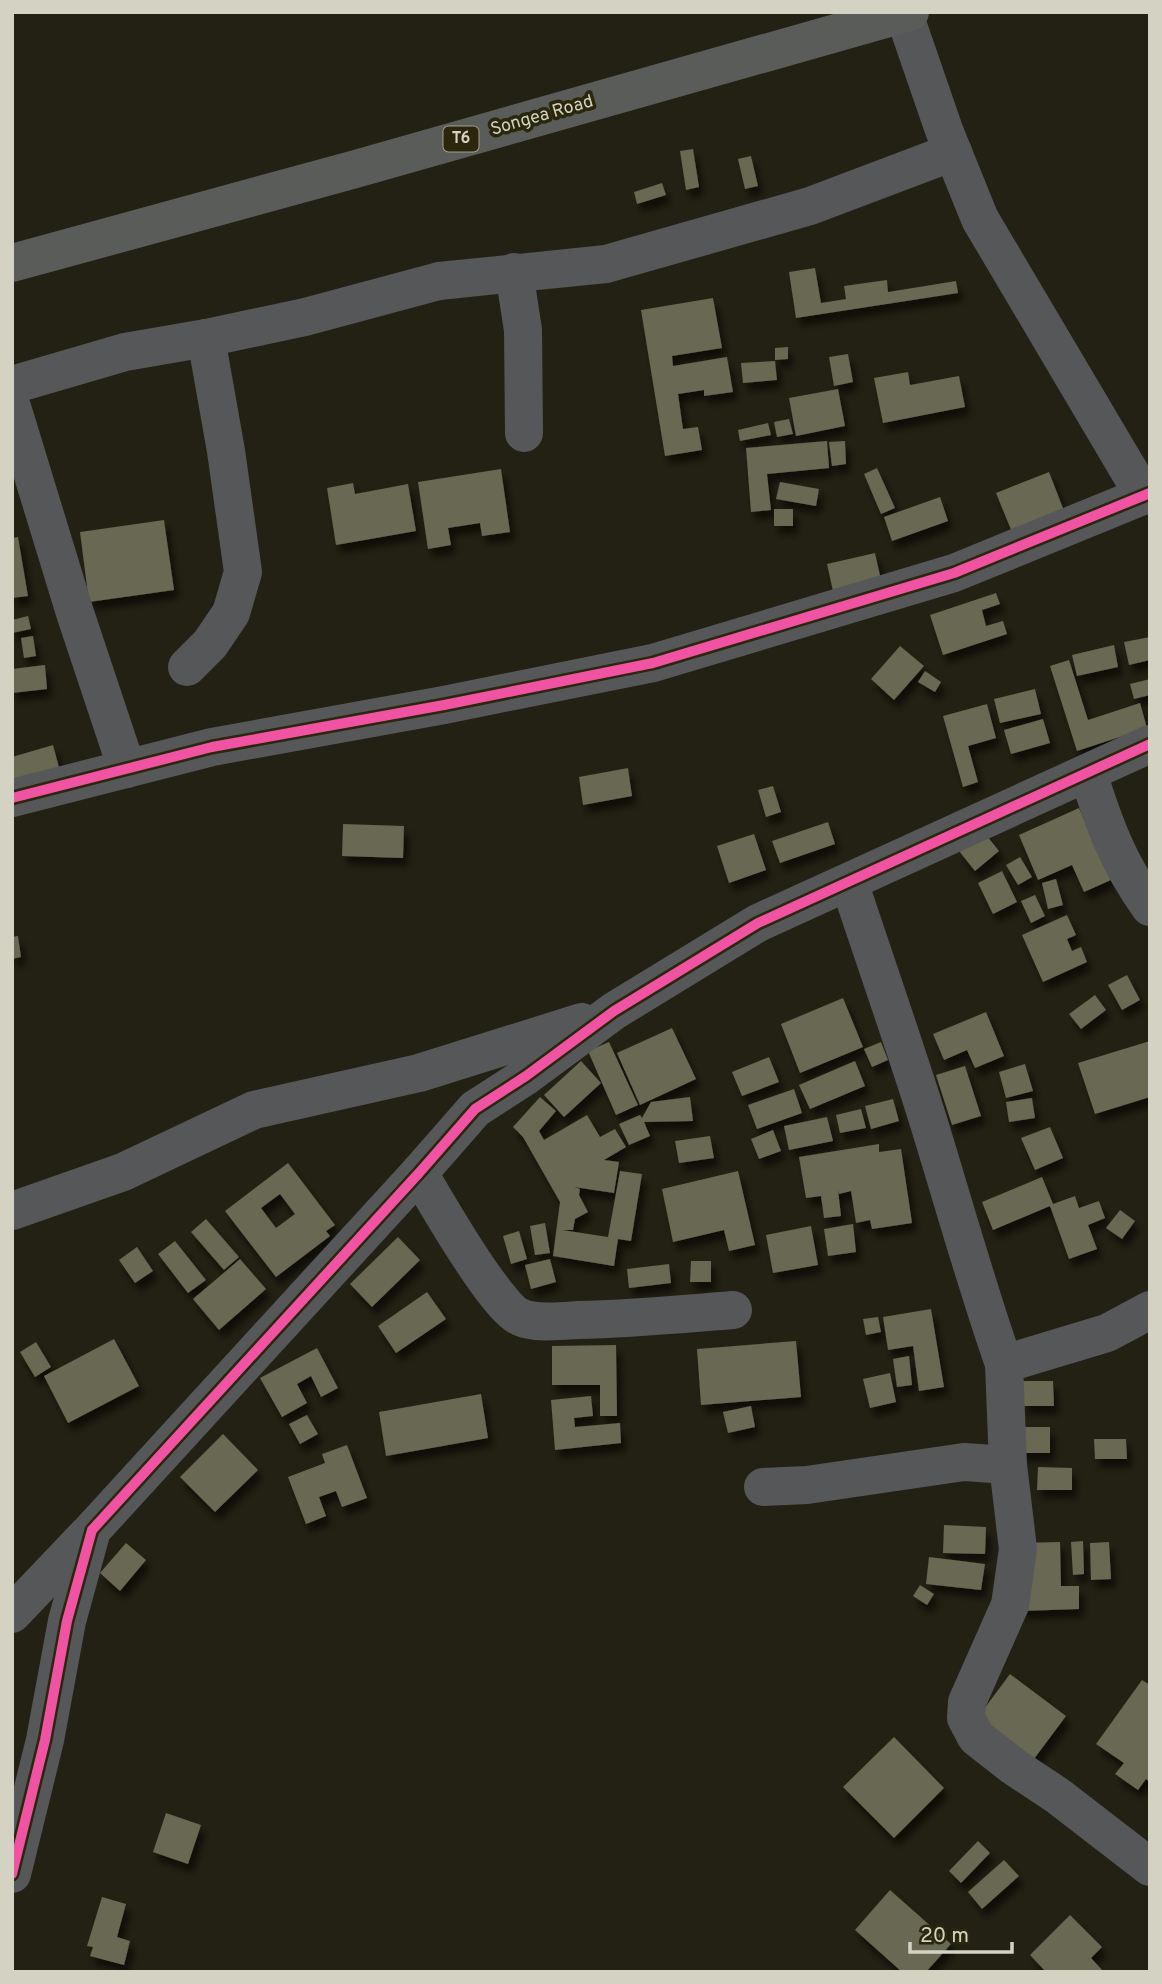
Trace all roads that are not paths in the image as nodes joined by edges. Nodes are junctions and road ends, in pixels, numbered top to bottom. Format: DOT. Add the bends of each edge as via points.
graph roads {
  1 [pos="907,13"];
  2 [pos="953,152"];
  3 [pos="12,263"];
  4 [pos="514,272"];
  5 [pos="206,338"];
  6 [pos="12,385"];
  7 [pos="12,407"];
  8 [pos="524,433"];
  9 [pos="1144,502"];
  10 [pos="187,667"];
  11 [pos="1150,744"];
  12 [pos="127,769"];
  13 [pos="1088,773"];
  14 [pos="12,798"];
  15 [pos="849,881"];
  16 [pos="1150,907"];
  17 [pos="614,1011"];
  18 [pos="419,1173"];
  19 [pos="12,1211"];
  20 [pos="733,1310"];
  21 [pos="1150,1310"];
  22 [pos="1004,1364"];
  23 [pos="1007,1465"];
  24 [pos="763,1487"];
  25 [pos="92,1530"];
  26 [pos="12,1614"];
  27 [pos="1150,1867"];
  28 [pos="12,1874"];
  1 -- 2 [label="street"];
  1 -- 3 [label="highway, Songea Road / T6"];
  2 -- 4 [label="street" via="810,205 606,264"];
  2 -- 9 [label="street" via="980,219"];
  4 -- 5 [label="street" via="439,281"];
  4 -- 8 [label="street" via="523,330"];
  5 -- 6 [label="street" via="125,352"];
  5 -- 10 [label="street" via="243,572 231,613"];
  7 -- 12 [label="street"];
  9 -- 12 [label="street" via="954,573 653,663 212,747"];
  11 -- 13 [label="street"];
  12 -- 14 [label="street"];
  13 -- 15 [label="street"];
  13 -- 16 [label="street" via="1107,834"];
  15 -- 17 [label="street" via="758,923"];
  15 -- 22 [label="street"];
  17 -- 18 [label="street" via="475,1109"];
  17 -- 19 [label="street" via="419,1073 254,1110 123,1172"];
  18 -- 20 [label="street" via="450,1228 506,1306 519,1317 598,1320"];
  18 -- 25 [label="street"];
  21 -- 22 [label="street" via="1107,1333"];
  22 -- 23 [label="street"];
  23 -- 24 [label="street" via="964,1462"];
  23 -- 27 [label="street" via="1018,1549 1010,1605 967,1702 966,1718 976,1737"];
  25 -- 26 [label="street"];
  25 -- 28 [label="street" via="67,1621 45,1740"];
}
